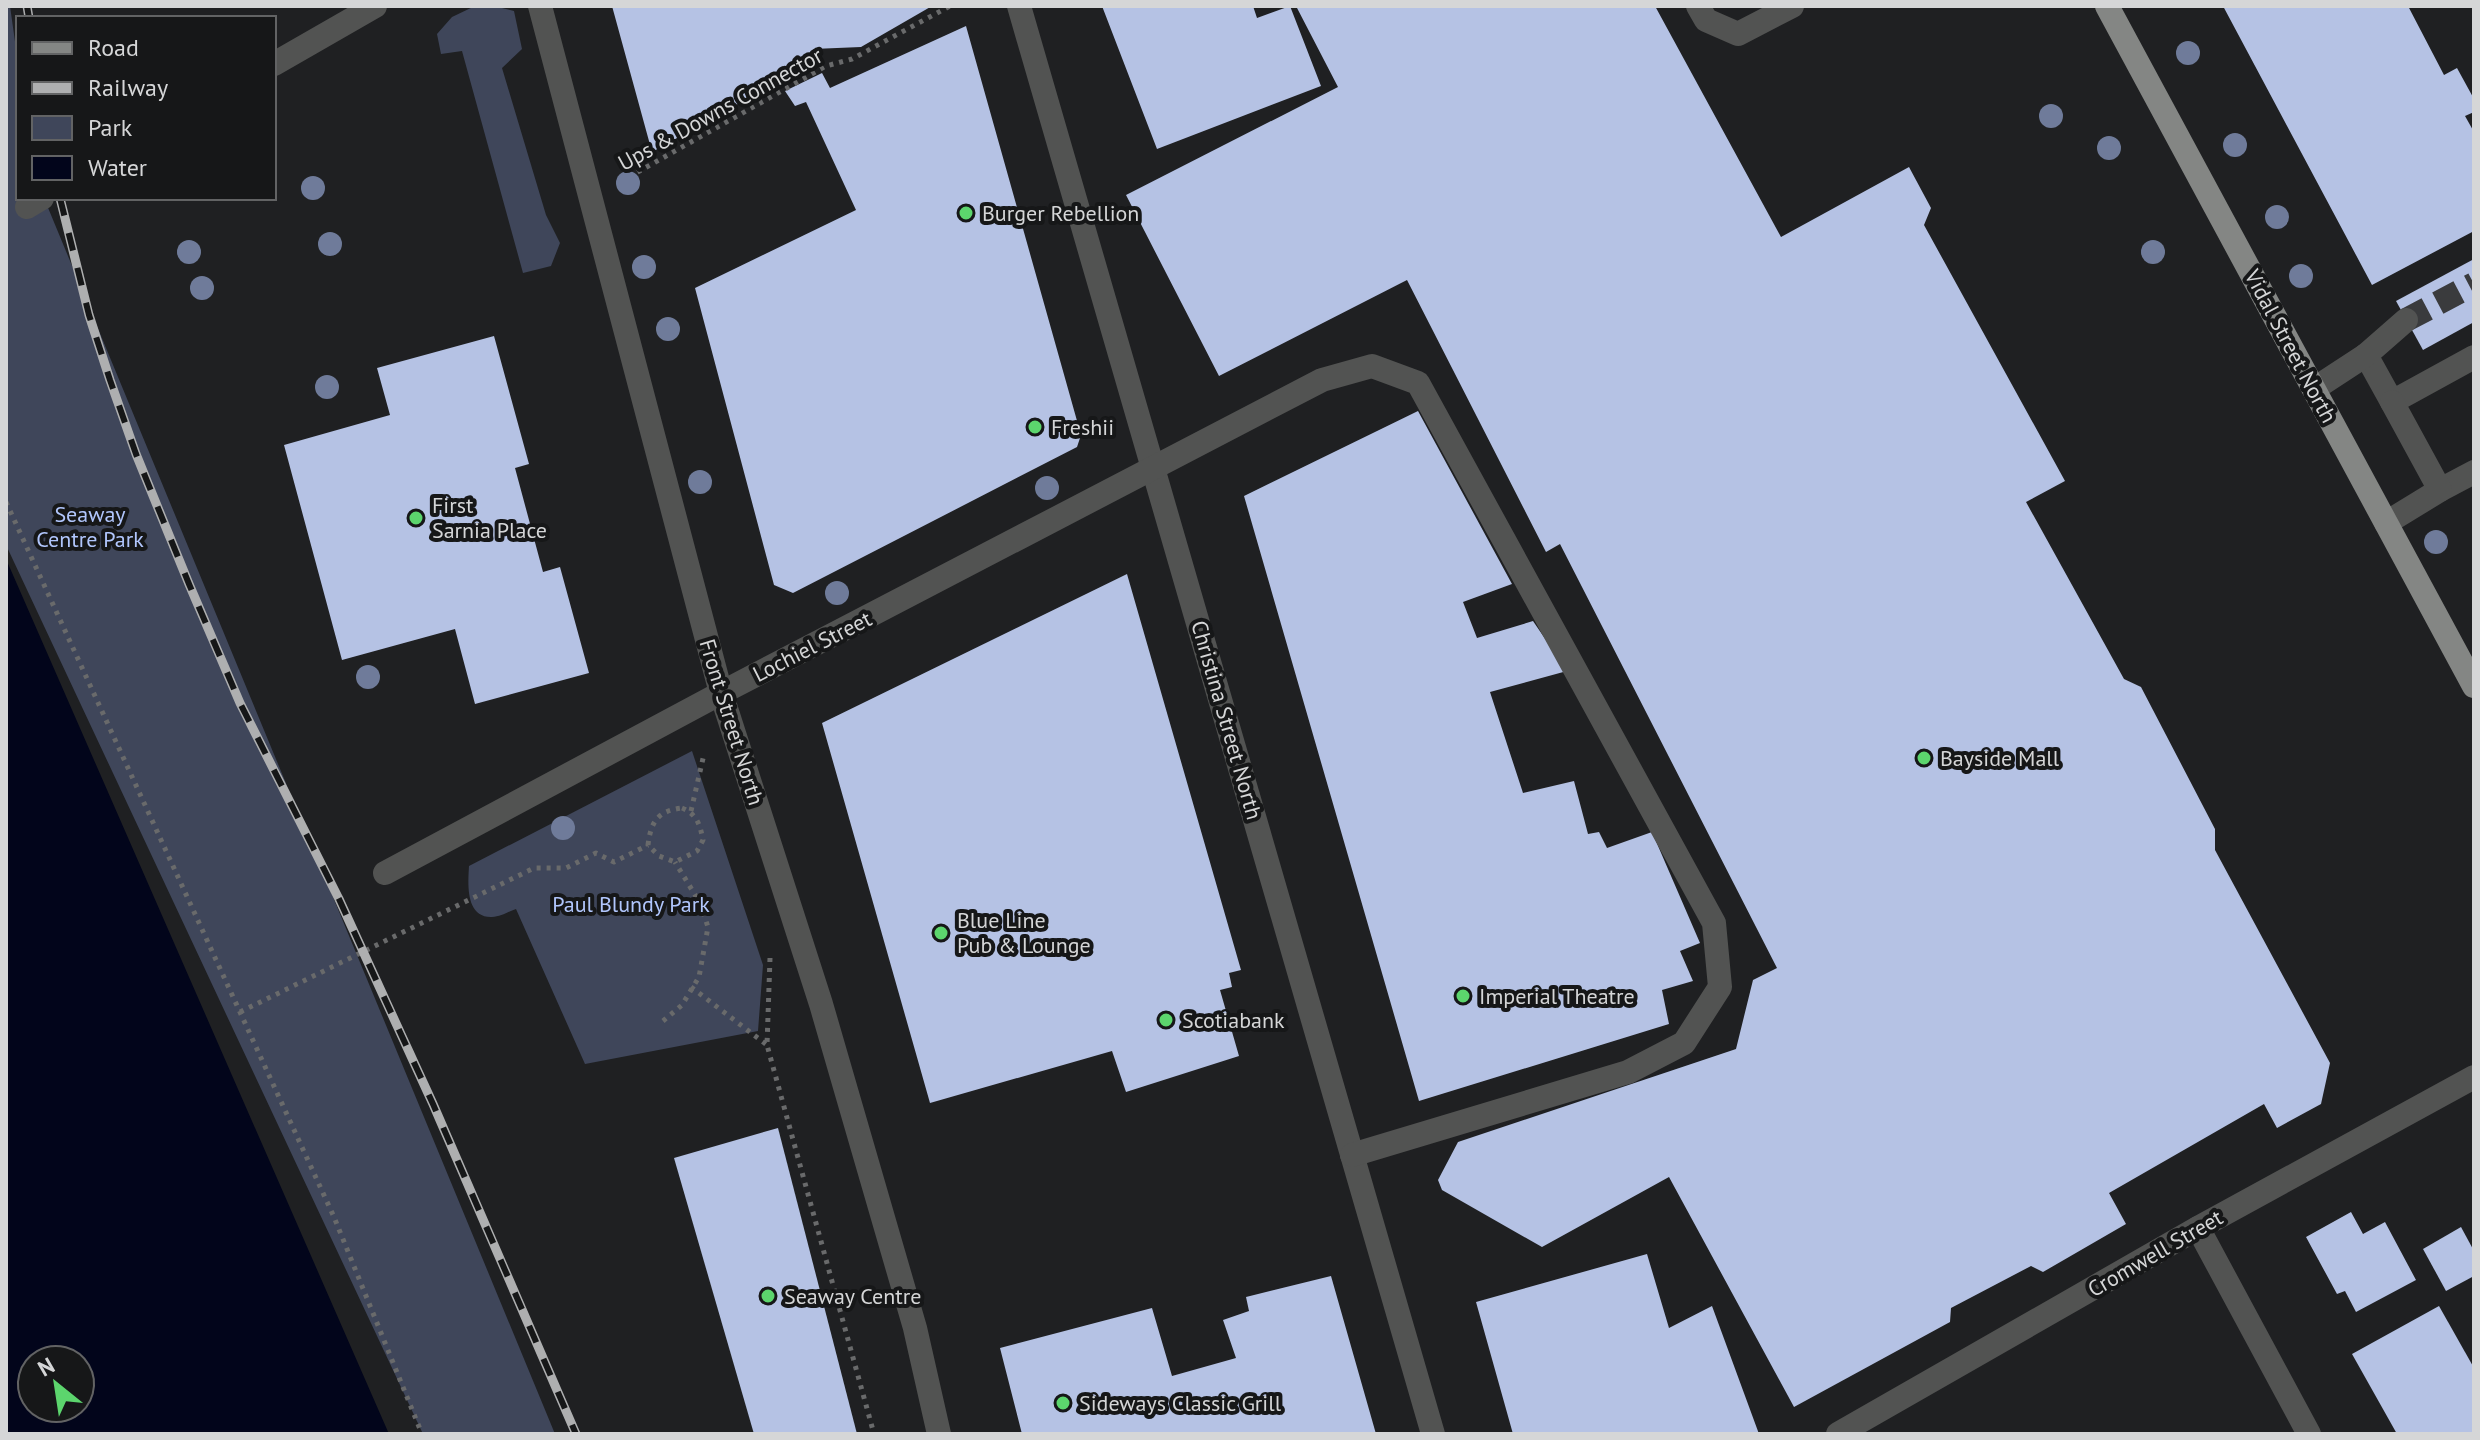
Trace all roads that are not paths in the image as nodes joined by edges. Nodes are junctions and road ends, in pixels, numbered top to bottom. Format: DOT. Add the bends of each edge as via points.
graph roads {
  1 [pos="375,6"];
  2 [pos="540,6"];
  3 [pos="1019,6"];
  4 [pos="1698,6"];
  5 [pos="1792,6"];
  6 [pos="2107,6"];
  7 [pos="276,63"];
  8 [pos="2406,320"];
  9 [pos="2366,355"];
  10 [pos="2474,357"];
  11 [pos="2314,389"];
  12 [pos="2392,402"];
  13 [pos="1155,469"];
  14 [pos="2474,472"];
  15 [pos="2440,490"];
  16 [pos="2386,523"];
  17 [pos="2472,679"];
  18 [pos="721,693"];
  19 [pos="385,873"];
  20 [pos="2474,1077"];
  21 [pos="1352,1155"];
  22 [pos="2198,1228"];
  23 [pos="939,1434"];
  24 [pos="1433,1434"];
  25 [pos="1838,1434"];
  26 [pos="2309,1434"];
  1 -- 7 [label="street"];
  2 -- 18 [label="street, Front Street North"];
  3 -- 13 [label="street, Christina Street North"];
  4 -- 5 [label="street" via="1706,20 1738,34"];
  6 -- 11 [label="main road, Vidal Street North"];
  8 -- 9 [label="street"];
  9 -- 11 [label="street"];
  9 -- 12 [label="street"];
  10 -- 12 [label="street"];
  11 -- 16 [label="main road, Vidal Street North"];
  12 -- 15 [label="street"];
  13 -- 18 [label="street, Lochiel Street"];
  13 -- 21 [label="street, Christina Street North"];
  13 -- 21 [label="street, Lochiel Street" via="1322,380 1372,366 1418,383 1714,923 1720,987 1684,1043 1628,1072"];
  14 -- 15 [label="street"];
  15 -- 16 [label="street"];
  16 -- 17 [label="main road, Vidal Street North"];
  18 -- 19 [label="street, Lochiel Street"];
  18 -- 23 [label="street, Front Street North" via="821,1004 915,1328"];
  20 -- 22 [label="street, Cromwell Street"];
  21 -- 24 [label="street, Christina Street North"];
  22 -- 25 [label="street, Cromwell Street"];
  22 -- 26 [label="street"];
}
